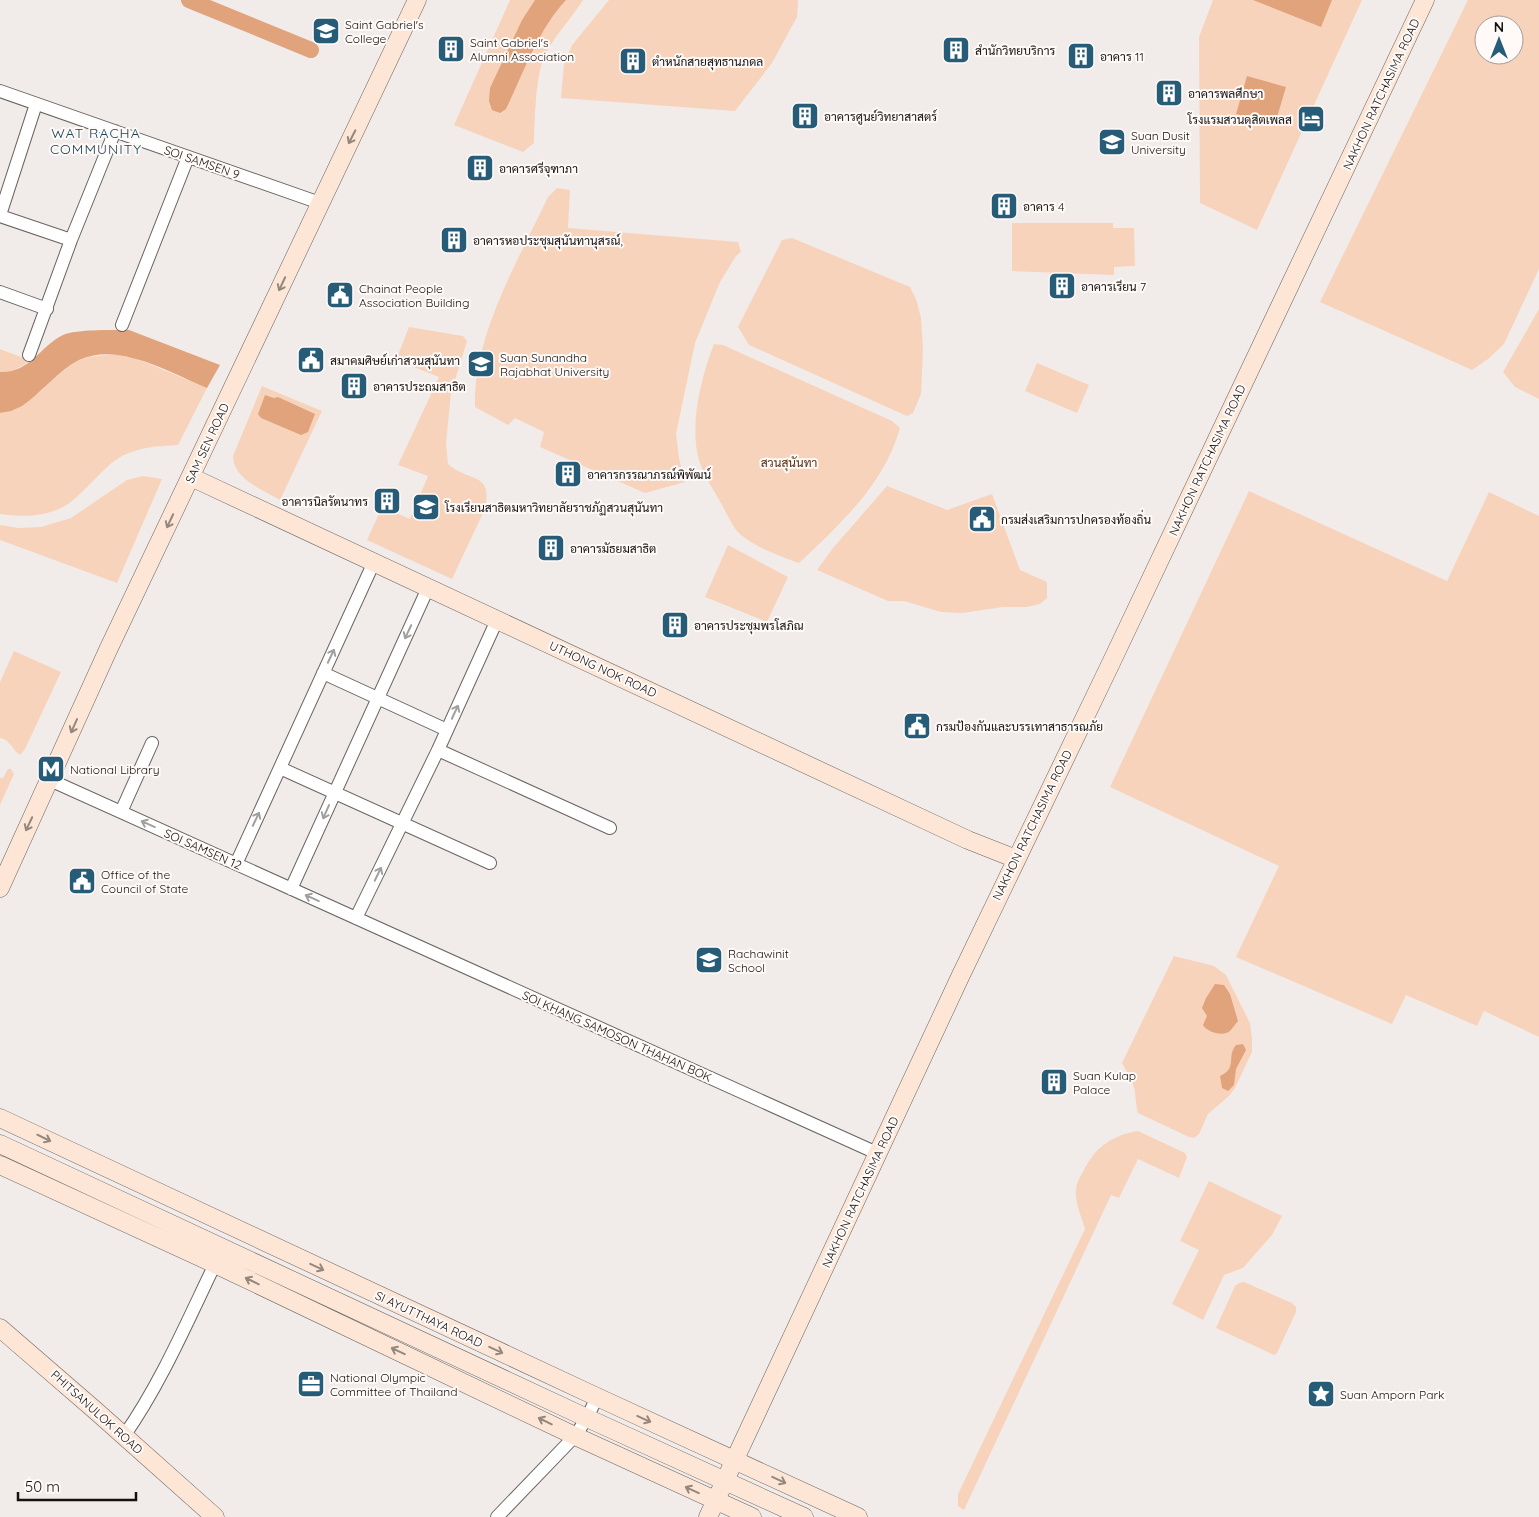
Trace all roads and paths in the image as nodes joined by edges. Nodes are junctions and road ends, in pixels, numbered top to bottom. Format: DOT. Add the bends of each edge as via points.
graph roads {
  1 [pos="417,0"];
  2 [pos="1425,0"];
  3 [pos="0,91"];
  4 [pos="36,104"];
  5 [pos="115,132"];
  6 [pos="188,157"];
  7 [pos="320,203"];
  8 [pos="0,215"];
  9 [pos="71,240"];
  10 [pos="0,292"];
  11 [pos="47,309"];
  12 [pos="122,325"];
  13 [pos="29,355"];
  14 [pos="191,477"];
  15 [pos="374,562"];
  16 [pos="428,588"];
  17 [pos="497,620"];
  18 [pos="323,673"];
  19 [pos="378,698"];
  20 [pos="447,730"];
  21 [pos="152,743"];
  22 [pos="438,750"];
  23 [pos="280,768"];
  24 [pos="50,780"];
  25 [pos="335,793"];
  26 [pos="120,812"];
  27 [pos="402,823"];
  28 [pos="610,828"];
  29 [pos="1016,859"];
  30 [pos="490,863"];
  31 [pos="236,864"];
  32 [pos="0,888"];
  33 [pos="291,889"];
  34 [pos="356,918"];
  35 [pos="0,1118"];
  36 [pos="0,1144"];
  37 [pos="879,1154"];
  38 [pos="0,1165"];
  39 [pos="59,1182"];
  40 [pos="194,1210"];
  41 [pos="151,1225"];
  42 [pos="185,1231"];
  43 [pos="266,1243"];
  44 [pos="216,1264"];
  45 [pos="258,1265"];
  46 [pos="388,1300"];
  47 [pos="368,1316"];
  48 [pos="0,1328"];
  49 [pos="351,1328"];
  50 [pos="596,1398"];
  51 [pos="587,1418"];
  52 [pos="124,1436"];
  53 [pos="576,1436"];
  54 [pos="734,1460"];
  55 [pos="726,1480"];
  56 [pos="716,1501"];
  57 [pos="215,1517"];
  58 [pos="497,1517"];
  59 [pos="708,1517"];
  60 [pos="752,1517"];
  61 [pos="804,1517"];
  62 [pos="858,1517"];
  1 -- 7 [label="main road, SAM SEN ROAD, one-way"];
  2 -- 29 [label="main road, NAKHON RATCHASIMA ROAD"];
  3 -- 4 [label="street, SOI SAMSEN 9"];
  4 -- 5 [label="street, SOI SAMSEN 9"];
  4 -- 8 [label="street"];
  5 -- 6 [label="street, SOI SAMSEN 9"];
  5 -- 9 [label="street"];
  6 -- 7 [label="street, SOI SAMSEN 9"];
  6 -- 12 [label="street"];
  7 -- 14 [label="main road, SAM SEN ROAD, one-way"];
  8 -- 9 [label="street"];
  9 -- 11 [label="street"];
  10 -- 11 [label="street"];
  11 -- 13 [label="street"];
  14 -- 15 [label="main road, UTHONG NOK ROAD"];
  14 -- 24 [label="main road, SAM SEN ROAD, one-way"];
  15 -- 16 [label="main road, UTHONG NOK ROAD"];
  18 -- 15 [label="street, one-way"];
  16 -- 17 [label="main road, UTHONG NOK ROAD"];
  16 -- 19 [label="street, one-way"];
  20 -- 17 [label="street, one-way"];
  17 -- 29 [label="main road, UTHONG NOK ROAD" via="960,836"];
  18 -- 19 [label="street"];
  18 -- 23 [label="street"];
  19 -- 20 [label="street"];
  19 -- 25 [label="street"];
  20 -- 22 [label="street"];
  21 -- 26 [label="street"];
  22 -- 27 [label="street"];
  22 -- 28 [label="street"];
  23 -- 25 [label="street"];
  31 -- 23 [label="street, one-way"];
  24 -- 26 [label="street, SOI SAMSEN 12"];
  24 -- 32 [label="main road, SAM SEN ROAD, one-way"];
  25 -- 27 [label="street"];
  25 -- 33 [label="street, one-way"];
  31 -- 26 [label="street, SOI SAMSEN 12, one-way"];
  27 -- 30 [label="street"];
  34 -- 27 [label="street, one-way"];
  29 -- 37 [label="main road, NAKHON RATCHASIMA ROAD"];
  31 -- 33 [label="street, SOI SAMSEN 12"];
  34 -- 33 [label="street, SOI SAMSEN 12, one-way"];
  34 -- 37 [label="street, SOI KHANG SAMOSON THAHAN BOK"];
  35 -- 40 [label="main road, SI AYUTTHAYA ROAD, one-way"];
  36 -- 39 [label="main road, SI AYUTTHAYA ROAD"];
  37 -- 54 [label="main road, NAKHON RATCHASIMA ROAD"];
  38 -- 39 [label="main road, SI AYUTTHAYA ROAD"];
  39 -- 41 [label="main road, SI AYUTTHAYA ROAD"];
  40 -- 42 [label="main road"];
  40 -- 43 [label="main road, SI AYUTTHAYA ROAD"];
  41 -- 42 [label="main road, SI AYUTTHAYA ROAD"];
  41 -- 44 [label="main road, SI AYUTTHAYA ROAD"];
  42 -- 45 [label="main road, SI AYUTTHAYA ROAD"];
  43 -- 45 [label="main road"];
  43 -- 46 [label="main road, SI AYUTTHAYA ROAD, one-way"];
  49 -- 44 [label="main road, SI AYUTTHAYA ROAD, one-way"];
  44 -- 52 [label="street" via="143,1409"];
  45 -- 47 [label="main road, SI AYUTTHAYA ROAD"];
  46 -- 47 [label="main road"];
  46 -- 50 [label="main road, SI AYUTTHAYA ROAD, one-way"];
  47 -- 49 [label="main road"];
  47 -- 51 [label="main road, SI AYUTTHAYA ROAD"];
  48 -- 52 [label="main road, PHITSANULOK ROAD"];
  53 -- 49 [label="main road, SI AYUTTHAYA ROAD, one-way"];
  50 -- 51 [label="street"];
  50 -- 54 [label="main road, SI AYUTTHAYA ROAD, one-way"];
  51 -- 53 [label="street"];
  51 -- 55 [label="main road, SI AYUTTHAYA ROAD"];
  52 -- 57 [label="main road, PHITSANULOK ROAD"];
  56 -- 53 [label="main road, SI AYUTTHAYA ROAD, one-way"];
  53 -- 58 [label="street"];
  54 -- 55 [label="main road, NAKHON RATCHASIMA ROAD"];
  54 -- 62 [label="main road, SI AYUTTHAYA ROAD, one-way"];
  55 -- 56 [label="main road, NAKHON RATCHASIMA ROAD"];
  55 -- 61 [label="main road, SI AYUTTHAYA ROAD"];
  56 -- 59 [label="main road, NAKHON RATCHASIMA ROAD"];
  56 -- 60 [label="main road, SI AYUTTHAYA ROAD"];
}
